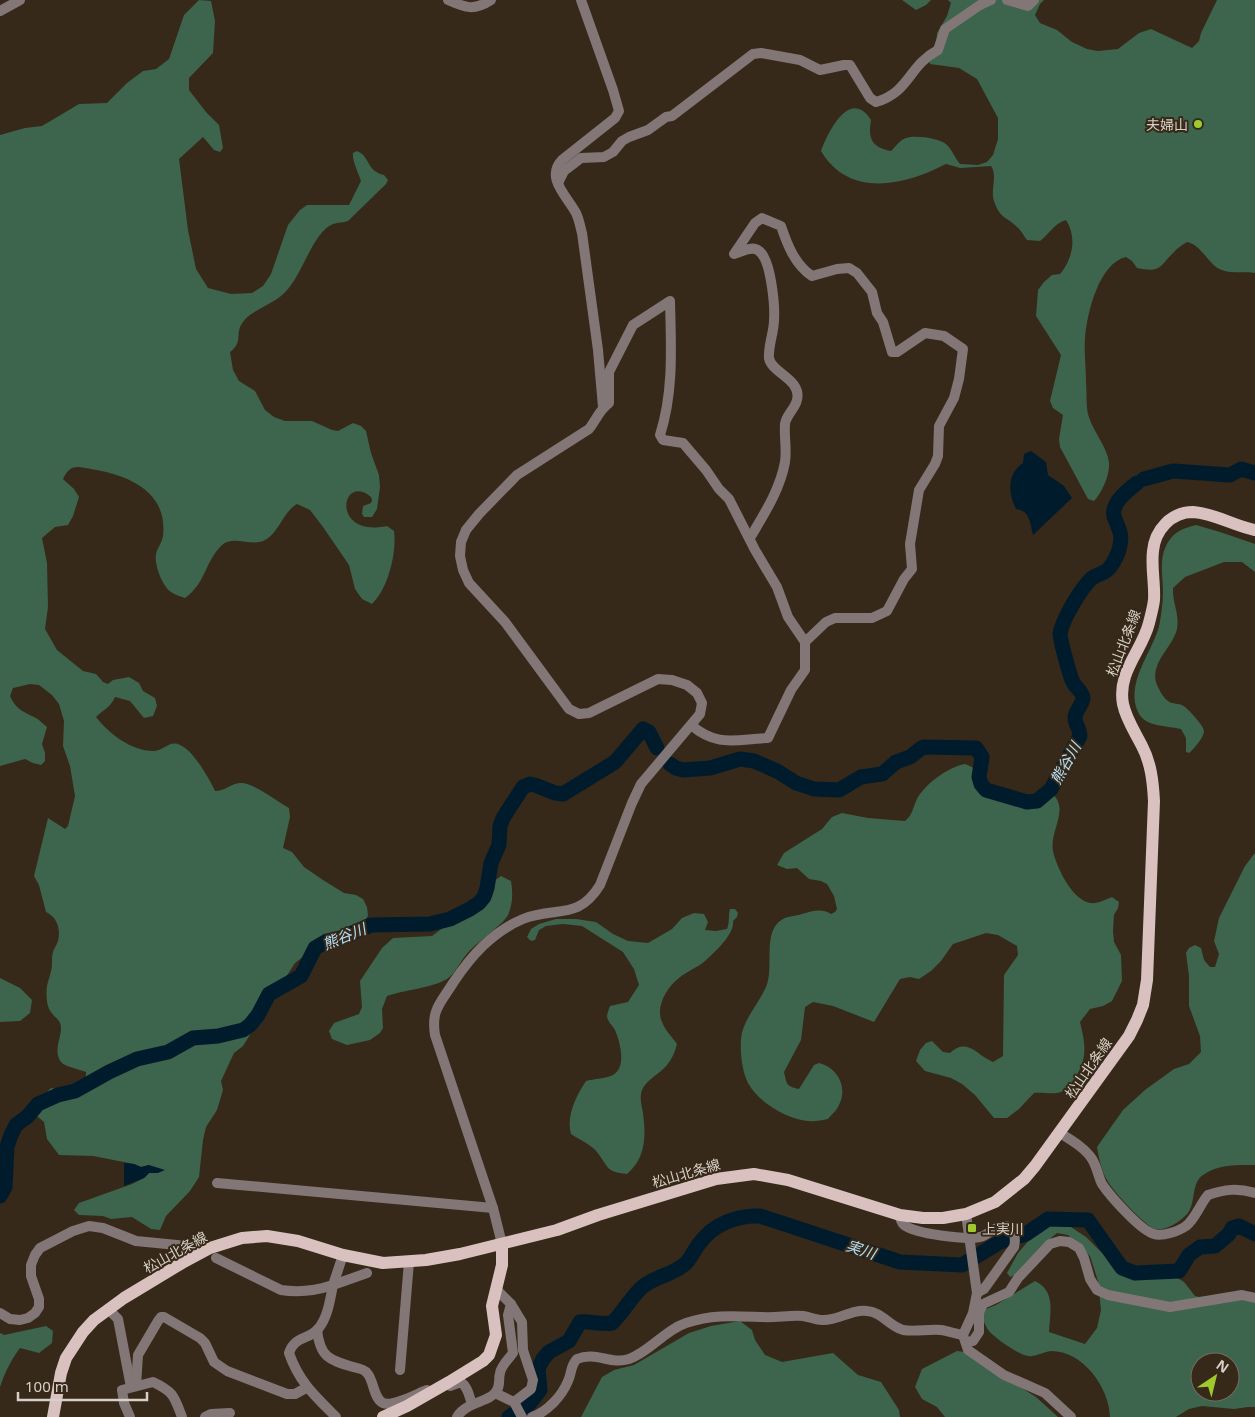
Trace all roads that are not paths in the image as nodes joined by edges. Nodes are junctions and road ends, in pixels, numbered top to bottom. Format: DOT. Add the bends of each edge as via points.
graph roads {
  1 [pos="20,0"];
  2 [pos="448,0"];
  3 [pos="491,0"];
  4 [pos="581,0"];
  5 [pos="991,0"];
  6 [pos="1007,0"];
  7 [pos="1034,0"];
  8 [pos="0,11"];
  9 [pos="558,183"];
  10 [pos="603,407"];
  11 [pos="1255,530"];
  12 [pos="750,538"];
  13 [pos="805,642"];
  14 [pos="691,725"];
  15 [pos="1060,1133"];
  16 [pos="217,1183"];
  17 [pos="1255,1192"];
  18 [pos="492,1208"];
  19 [pos="966,1214"];
  20 [pos="900,1215"];
  21 [pos="502,1244"];
  22 [pos="187,1246"];
  23 [pos="343,1255"];
  24 [pos="216,1258"];
  25 [pos="410,1262"];
  26 [pos="367,1273"];
  27 [pos="333,1285"];
  28 [pos="496,1289"];
  29 [pos="976,1289"];
  30 [pos="1255,1298"];
  31 [pos="511,1304"];
  32 [pos="108,1309"];
  33 [pos="0,1313"];
  34 [pos="317,1330"];
  35 [pos="965,1339"];
  36 [pos="400,1370"];
  37 [pos="449,1382"];
  38 [pos="134,1387"];
  39 [pos="306,1388"];
  40 [pos="434,1390"];
  41 [pos="495,1394"];
  42 [pos="472,1404"];
  43 [pos="518,1412"];
  44 [pos="230,1413"];
  45 [pos="53,1417"];
  46 [pos="130,1417"];
  47 [pos="182,1417"];
  48 [pos="205,1417"];
  49 [pos="336,1417"];
  50 [pos="383,1417"];
  51 [pos="457,1417"];
  52 [pos="532,1417"];
  53 [pos="1071,1417"];
  1 -- 8 [label="street"];
  2 -- 3 [label="street" via="476,8"];
  4 -- 9 [label="street" via="619,111 615,118 556,167"];
  5 -- 9 [label="street" via="945,29 938,50 917,66 904,86 883,100 876,102 870,98 850,65 820,70 800,60 753,54 672,116 622,141 613,152 604,157 581,158 564,171"];
  6 -- 7 [label="street" via="1028,6"];
  9 -- 10 [label="street" via="577,214 582,233"];
  10 -- 12 [label="street" via="609,402 609,372 633,325 670,301 670,395 660,435 663,440 683,443 692,453 729,498"];
  10 -- 14 [label="street" via="589,429 517,475 479,514 461,542 463,570 469,583 505,622 569,709 589,714 658,679 672,680 687,685 697,693 702,703 700,714"];
  11 -- 15 [label="main road, 松山北条線" via="1194,512 1174,516 1166,522 1155,540 1152,613 1127,669 1122,693 1126,716 1143,747 1153,779 1147,980 1143,1005 1129,1036"];
  12 -- 13 [label="street" via="777,586 788,617"];
  12 -- 13 [label="street" via="779,484 785,461 785,424 797,401 797,393 789,378 772,365 769,358 774,319 766,260 754,248 734,254 762,218 781,226 796,259 812,276 849,268 857,273 872,292 892,352 925,333 944,336 963,349 954,398 939,426 938,456 919,490 910,544 912,569 887,611 872,618 835,618"];
  13 -- 14 [label="street" via="804,670 768,738 723,741 701,734"];
  14 -- 18 [label="street" via="641,784 593,897 578,908 521,920 493,937 462,970 435,1011 433,1023 443,1062"];
  15 -- 17 [label="street" via="1087,1152 1104,1186 1144,1230 1154,1235 1186,1226 1208,1195 1231,1189"];
  15 -- 19 [label="main road, 松山北条線" via="1024,1179 995,1202"];
  16 -- 18 [label="street"];
  18 -- 21 [label="street"];
  19 -- 20 [label="main road, 松山北条線" via="943,1218"];
  19 -- 29 [label="street"];
  20 -- 21 [label="main road, 松山北条線" via="788,1180 754,1174 739,1175 716,1179"];
  20 -- 29 [label="street" via="904,1225 913,1229 958,1237 980,1237 1006,1226 1014,1236 1009,1256 984,1289"];
  21 -- 25 [label="main road, 松山北条線"];
  21 -- 28 [label="main road" via="502,1265"];
  22 -- 33 [label="street" via="136,1241 89,1226 73,1231 40,1248 35,1255 31,1265 31,1276 39,1299 35,1313 20,1320"];
  23 -- 25 [label="main road, 松山北条線" via="383,1263"];
  23 -- 27 [label="street"];
  23 -- 32 [label="main road, 松山北条線" via="298,1241 267,1236 242,1238 196,1255"];
  24 -- 27 [label="street" via="282,1290 307,1292"];
  25 -- 36 [label="street"];
  26 -- 27 [label="street"];
  27 -- 34 [label="street" via="328,1312"];
  28 -- 31 [label="street"];
  28 -- 37 [label="main road" via="492,1306 496,1335 490,1355"];
  29 -- 35 [label="street"];
  30 -- 35 [label="street" via="1242,1295 1170,1306 1108,1295 1097,1290 1090,1279 1079,1248 1060,1240 1050,1244 1009,1292 983,1304 979,1312 979,1332 973,1342"];
  31 -- 41 [label="street" via="508,1315 513,1353 500,1372"];
  31 -- 43 [label="street" via="522,1322 523,1350 533,1380"];
  32 -- 38 [label="street" via="118,1319"];
  32 -- 45 [label="main road, 松山北条線" via="83,1332 66,1358"];
  34 -- 39 [label="street" via="294,1343 289,1353"];
  34 -- 40 [label="street" via="318,1342 327,1358 362,1369 384,1403 392,1404 428,1389"];
  35 -- 52 [label="street" via="940,1330 898,1328 879,1313 866,1310 823,1320 803,1316 718,1315 672,1329 634,1357 624,1360 590,1355 577,1359 570,1370 569,1380 552,1405"];
  35 -- 53 [label="street" via="968,1350 1004,1375 1045,1393"];
  37 -- 40 [label="main road"];
  37 -- 42 [label="street" via="450,1386 463,1384"];
  38 -- 39 [label="street" via="138,1355 158,1321 164,1317 200,1338 214,1362 227,1371 287,1394"];
  38 -- 46 [label="street" via="122,1390"];
  38 -- 47 [label="street" via="153,1382 168,1389"];
  39 -- 49 [label="street"];
  40 -- 50 [label="main road"];
  41 -- 42 [label="street"];
  41 -- 43 [label="street"];
  42 -- 51 [label="street"];
  44 -- 48 [label="street"];
}
